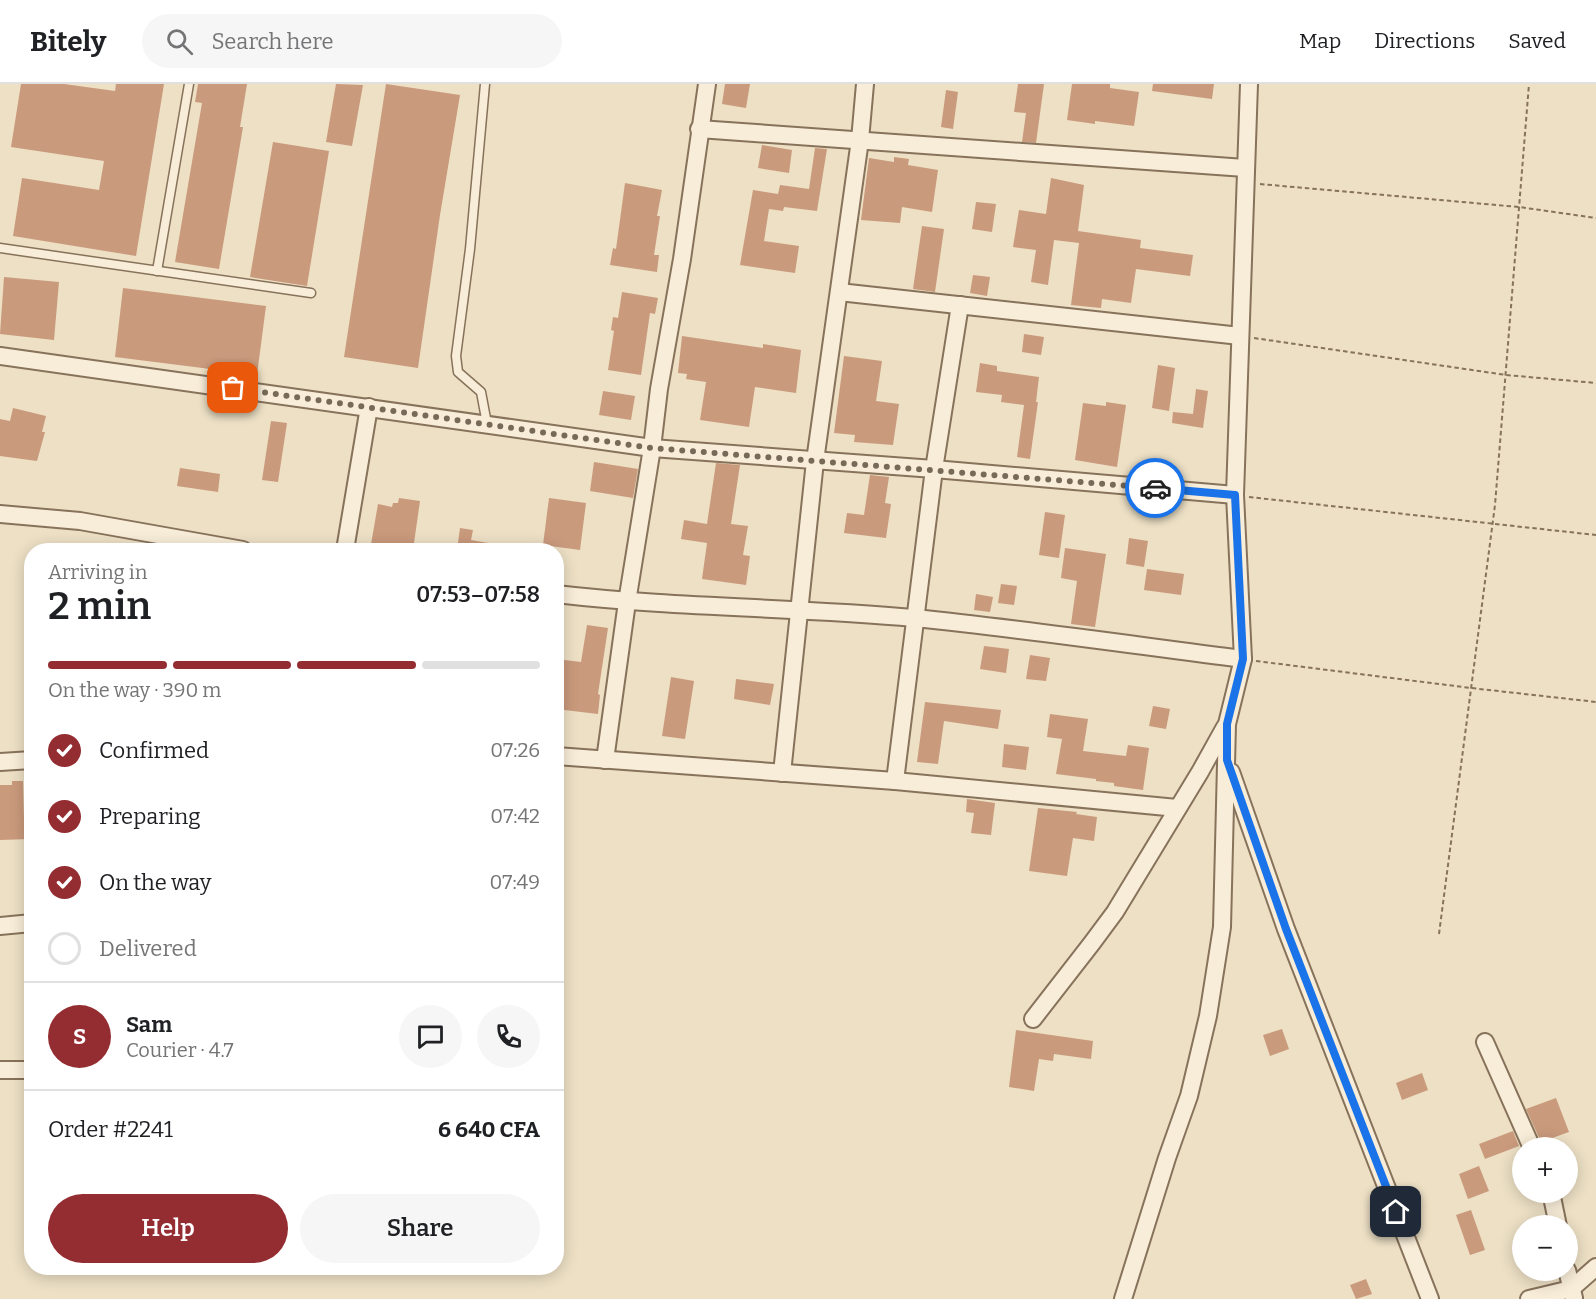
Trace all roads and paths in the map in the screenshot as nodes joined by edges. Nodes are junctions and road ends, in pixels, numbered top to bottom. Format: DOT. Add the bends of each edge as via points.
graph roads {
  1 [pos="189,84"];
  2 [pos="485,84"];
  3 [pos="707,84"];
  4 [pos="865,84"];
  5 [pos="1250,84"];
  6 [pos="1529,84"];
  7 [pos="699,129"];
  8 [pos="860,140"];
  9 [pos="1245,175"];
  10 [pos="1519,207"];
  11 [pos="1596,218"];
  12 [pos="0,248"];
  13 [pos="158,271"];
  14 [pos="839,292"];
  15 [pos="311,293"];
  16 [pos="960,305"];
  17 [pos="1240,336"];
  18 [pos="0,356"];
  19 [pos="1506,375"];
  20 [pos="1596,383"];
  21 [pos="369,407"];
  22 [pos="487,424"];
  23 [pos="652,448"];
  24 [pos="815,461"];
  25 [pos="934,469"];
  26 [pos="1235,495"];
  27 [pos="0,514"];
  28 [pos="1493,522"];
  29 [pos="1596,535"];
  30 [pos="204,543"];
  31 [pos="346,543"];
  32 [pos="564,595"];
  33 [pos="627,602"];
  34 [pos="799,609"];
  35 [pos="915,619"];
  36 [pos="1243,659"];
  37 [pos="1471,688"];
  38 [pos="1596,702"];
  39 [pos="1227,724"];
  40 [pos="564,757"];
  41 [pos="24,760"];
  42 [pos="605,760"];
  43 [pos="1227,760"];
  44 [pos="0,762"];
  45 [pos="782,773"];
  46 [pos="895,781"];
  47 [pos="1176,808"];
  48 [pos="24,924"];
  49 [pos="0,926"];
  50 [pos="1439,934"];
  51 [pos="1033,1019"];
  52 [pos="1485,1042"];
  53 [pos="0,1070"];
  54 [pos="24,1070"];
  55 [pos="1528,1137"];
  56 [pos="1596,1267"];
  57 [pos="1572,1294"];
  58 [pos="1123,1299"];
  59 [pos="1430,1299"];
  60 [pos="1529,1299"];
  1 -- 13 [label="lane"];
  2 -- 22 [label="lane" via="456,356 458,372 481,392"];
  3 -- 7 [label="street"];
  4 -- 8 [label="street"];
  5 -- 9 [label="street"];
  6 -- 10 [label="path"];
  7 -- 8 [label="street"];
  7 -- 23 [label="street"];
  8 -- 9 [label="street"];
  8 -- 14 [label="street"];
  9 -- 10 [label="path"];
  9 -- 17 [label="street"];
  10 -- 11 [label="path"];
  10 -- 19 [label="path"];
  12 -- 13 [label="lane"];
  13 -- 15 [label="lane"];
  14 -- 16 [label="street"];
  14 -- 24 [label="street"];
  16 -- 17 [label="street"];
  16 -- 25 [label="street"];
  17 -- 19 [label="path"];
  17 -- 26 [label="street"];
  18 -- 21 [label="street"];
  19 -- 20 [label="path"];
  19 -- 28 [label="path"];
  21 -- 22 [label="street"];
  21 -- 31 [label="street"];
  22 -- 23 [label="street"];
  23 -- 24 [label="street"];
  23 -- 33 [label="street"];
  24 -- 25 [label="street"];
  24 -- 34 [label="street"];
  25 -- 26 [label="street"];
  25 -- 35 [label="street"];
  26 -- 28 [label="path"];
  26 -- 36 [label="street"];
  27 -- 30 [label="street" via="80,521"];
  28 -- 29 [label="path"];
  28 -- 37 [label="path"];
  32 -- 33 [label="street"];
  33 -- 34 [label="street"];
  33 -- 42 [label="street"];
  34 -- 35 [label="street"];
  34 -- 45 [label="street"];
  35 -- 36 [label="street"];
  35 -- 46 [label="street"];
  36 -- 37 [label="path"];
  36 -- 39 [label="street"];
  37 -- 38 [label="path"];
  37 -- 50 [label="path"];
  39 -- 43 [label="street"];
  39 -- 47 [label="street"];
  40 -- 42 [label="street"];
  41 -- 44 [label="street"];
  42 -- 45 [label="street"];
  43 -- 58 [label="street" via="1222,927 1208,1016 1189,1096"];
  43 -- 59 [label="street" via="1286,929"];
  45 -- 46 [label="street"];
  46 -- 47 [label="street"];
  47 -- 51 [label="street" via="1115,912"];
  48 -- 49 [label="street"];
  52 -- 55 [label="street"];
  53 -- 54 [label="street"];
  56 -- 57 [label="street"];
  57 -- 60 [label="street"];
}
